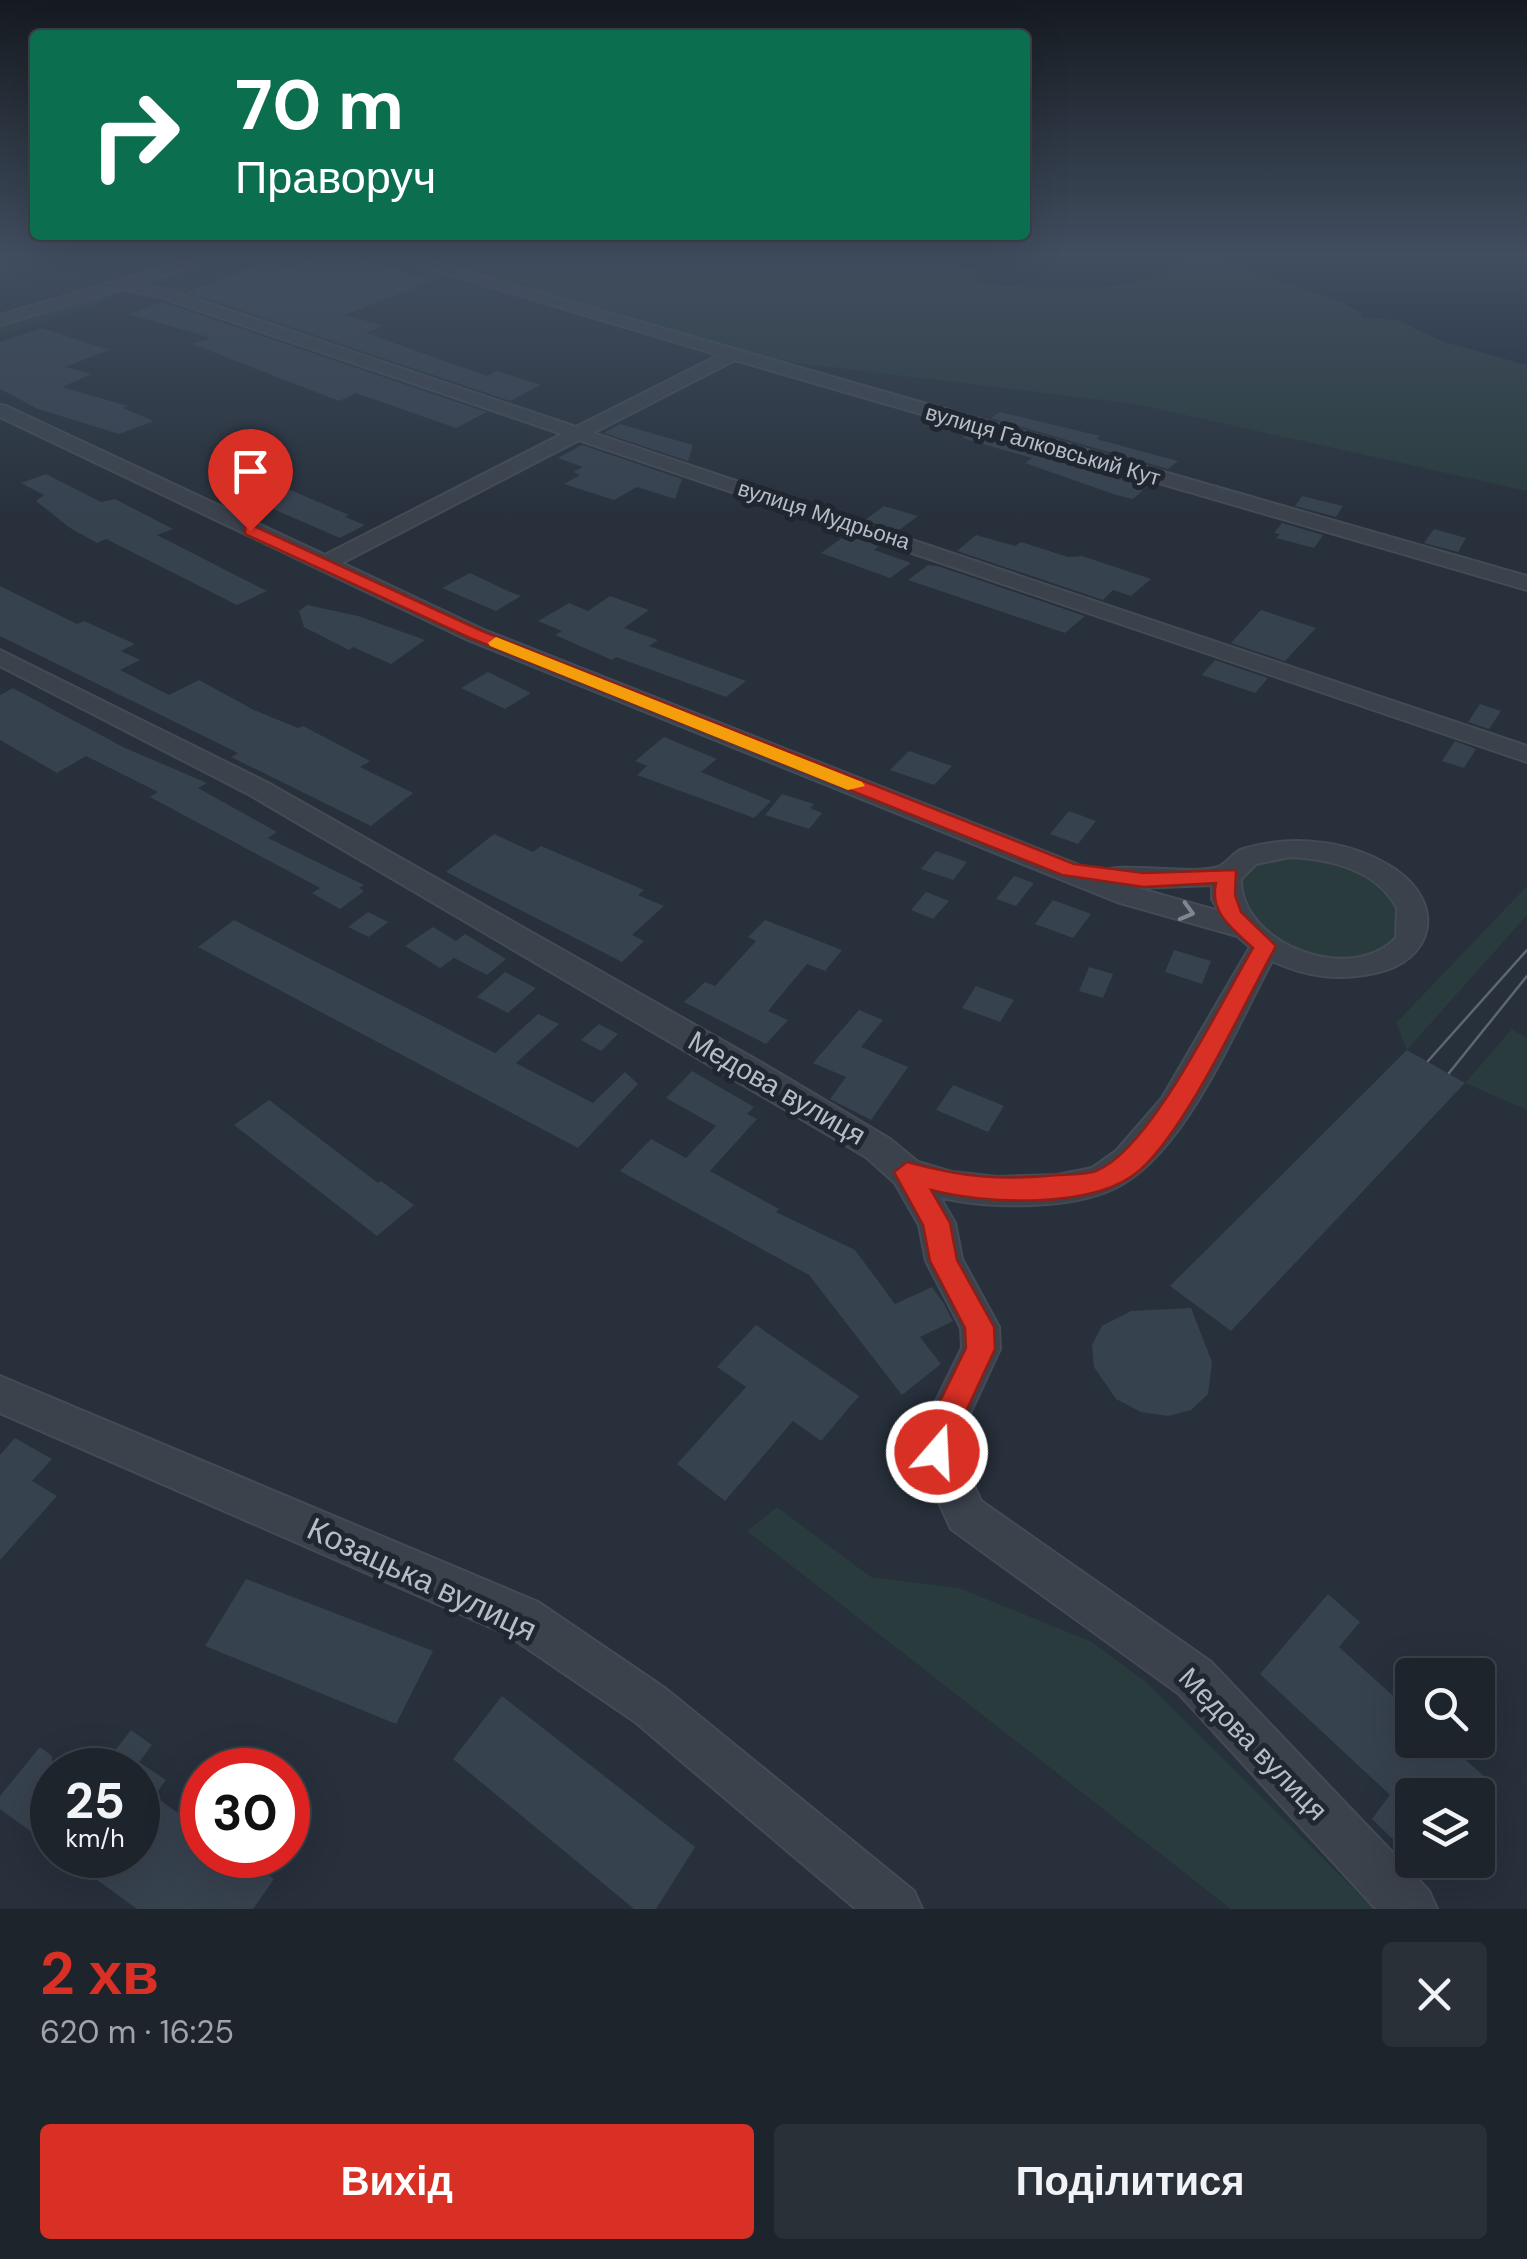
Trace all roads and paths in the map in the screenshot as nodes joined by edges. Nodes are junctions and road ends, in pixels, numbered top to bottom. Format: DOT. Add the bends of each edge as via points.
graph roads {
  1 [pos="310,343"];
  2 [pos="688,343"];
  3 [pos="732,356"];
  4 [pos="0,410"];
  5 [pos="574,434"];
  6 [pos="322,565"];
  7 [pos="1527,583"];
  8 [pos="0,658"];
  9 [pos="1527,754"];
  10 [pos="1070,870"];
  11 [pos="1228,875"];
  12 [pos="1252,936"];
  13 [pos="907,1172"];
  14 [pos="0,1394"];
  15 [pos="896,1909"];
  16 [pos="1411,1909"];
  1 -- 5 [label="street, вулиця Мудрьона"];
  2 -- 3 [label="street, вулиця Галковський Кут"];
  3 -- 5 [label="street"];
  3 -- 7 [label="street, вулиця Галковський Кут"];
  4 -- 6 [label="street"];
  5 -- 6 [label="street"];
  5 -- 9 [label="street, вулиця Мудрьона"];
  6 -- 10 [label="street" via="476,634"];
  8 -- 13 [label="street, Медова вулиця" via="258,789 750,1072"];
  10 -- 11 [label="street" via="1144,880"];
  10 -- 12 [label="street, one-way"];
  11 -- 12 [label="street" via="1224,895"];
  11 -- 12 [label="street" via="1261,852 1326,852 1383,876 1412,914 1405,948 1373,965 1324,966"];
  12 -- 13 [label="street" via="1167,1118 1130,1163 1100,1181 1018,1190 968,1189"];
  13 -- 16 [label="street, Медова вулиця" via="937,1223 944,1261 980,1327 981,1349 937,1452 966,1515 1195,1678"];
  14 -- 15 [label="street, Козацька вулиця" via="522,1618 664,1716"];
}
